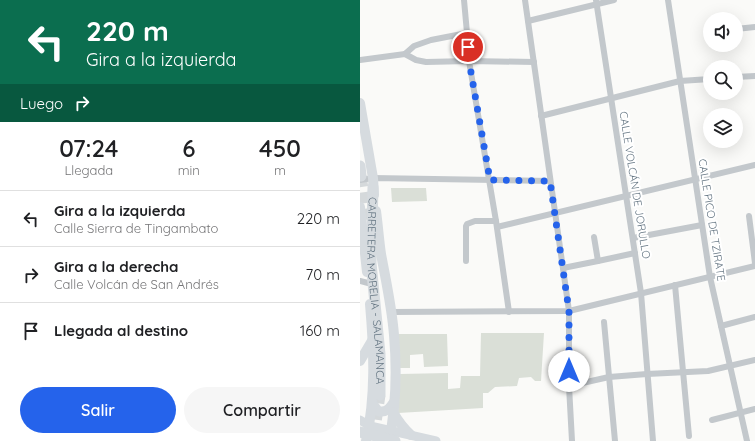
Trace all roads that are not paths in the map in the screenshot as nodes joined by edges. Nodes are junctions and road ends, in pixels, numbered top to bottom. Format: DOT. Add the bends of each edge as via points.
graph roads {
  1 [pos="464,0"];
  2 [pos="525,0"];
  3 [pos="614,0"];
  4 [pos="668,0"];
  5 [pos="597,2"];
  6 [pos="528,22"];
  7 [pos="755,27"];
  8 [pos="743,28"];
  9 [pos="467,33"];
  10 [pos="405,54"];
  11 [pos="360,60"];
  12 [pos="469,61"];
  13 [pos="534,62"];
  14 [pos="755,76"];
  15 [pos="743,77"];
  16 [pos="703,79"];
  17 [pos="680,81"];
  18 [pos="611,98"];
  19 [pos="360,103"];
  20 [pos="541,116"];
  21 [pos="755,165"];
  22 [pos="360,174"];
  23 [pos="695,179"];
  24 [pos="490,180"];
  25 [pos="550,181"];
  26 [pos="373,182"];
  27 [pos="626,196"];
  28 [pos="360,207"];
  29 [pos="555,213"];
  30 [pos="749,216"];
  31 [pos="496,224"];
  32 [pos="702,225"];
  33 [pos="594,237"];
  34 [pos="633,238"];
  35 [pos="635,253"];
  36 [pos="466,261"];
  37 [pos="598,261"];
  38 [pos="755,264"];
  39 [pos="563,268"];
  40 [pos="710,277"];
  41 [pos="368,280"];
  42 [pos="675,285"];
  43 [pos="641,293"];
  44 [pos="569,311"];
  45 [pos="392,312"];
  46 [pos="508,312"];
  47 [pos="755,318"];
  48 [pos="604,322"];
  49 [pos="721,326"];
  50 [pos="373,339"];
  51 [pos="755,360"];
  52 [pos="360,361"];
  53 [pos="730,366"];
  54 [pos="684,372"];
  55 [pos="647,374"];
  56 [pos="608,377"];
  57 [pos="569,386"];
  58 [pos="385,401"];
  59 [pos="755,409"];
  60 [pos="741,413"];
  61 [pos="360,420"];
  62 [pos="712,420"];
  63 [pos="370,426"];
  64 [pos="360,432"];
  65 [pos="411,435"];
  66 [pos="393,436"];
  67 [pos="689,436"];
  68 [pos="366,441"];
  69 [pos="389,441"];
  70 [pos="436,441"];
  71 [pos="572,441"];
  72 [pos="615,441"];
  73 [pos="653,441"];
  74 [pos="747,441"];
  1 -- 9 [label="street"];
  2 -- 6 [label="street"];
  3 -- 5 [label="street"];
  4 -- 17 [label="street, CALLE PICO DE TZIRATE"];
  5 -- 6 [label="street"];
  5 -- 18 [label="street, CALLE VOLCÁN DE JORULLO"];
  6 -- 13 [label="street"];
  7 -- 8 [label="street"];
  9 -- 10 [label="street" via="431,40 414,46"];
  9 -- 12 [label="street"];
  10 -- 11 [label="street"];
  10 -- 12 [label="street" via="426,62"];
  12 -- 13 [label="street"];
  12 -- 24 [label="street"];
  13 -- 20 [label="street"];
  14 -- 15 [label="street"];
  16 -- 17 [label="street"];
  17 -- 18 [label="street"];
  17 -- 23 [label="street, CALLE PICO DE TZIRATE"];
  18 -- 20 [label="street"];
  18 -- 27 [label="street, CALLE VOLCÁN DE JORULLO"];
  19 -- 26 [label="main road"];
  20 -- 25 [label="street"];
  21 -- 23 [label="street"];
  22 -- 26 [label="street"];
  23 -- 27 [label="street"];
  23 -- 32 [label="street, CALLE PICO DE TZIRATE"];
  24 -- 25 [label="street"];
  24 -- 26 [label="street"];
  24 -- 31 [label="street"];
  25 -- 29 [label="street"];
  26 -- 45 [label="main road" via="381,253"];
  26 -- 58 [label="highway, CARRETERA MORELIA - SALAMANCA" via="371,263"];
  27 -- 29 [label="street"];
  27 -- 34 [label="street, CALLE VOLCÁN DE JORULLO"];
  28 -- 41 [label="main road"];
  29 -- 31 [label="street"];
  29 -- 39 [label="street"];
  30 -- 38 [label="street"];
  31 -- 36 [label="street" via="475,221 467,224"];
  31 -- 46 [label="street"];
  32 -- 34 [label="street"];
  32 -- 40 [label="street, CALLE PICO DE TZIRATE"];
  33 -- 37 [label="street"];
  34 -- 35 [label="street, CALLE VOLCÁN DE JORULLO"];
  35 -- 37 [label="street"];
  35 -- 43 [label="street, CALLE VOLCÁN DE JORULLO"];
  37 -- 39 [label="street"];
  38 -- 40 [label="street"];
  39 -- 44 [label="street"];
  40 -- 42 [label="street"];
  40 -- 49 [label="street, CALLE PICO DE TZIRATE"];
  41 -- 50 [label="main road"];
  41 -- 58 [label="highway, CARRETERA MORELIA - SALAMANCA" via="387,354"];
  42 -- 43 [label="street"];
  42 -- 54 [label="street"];
  43 -- 44 [label="street"];
  43 -- 55 [label="street, CALLE VOLCÁN DE JORULLO"];
  44 -- 46 [label="street"];
  44 -- 57 [label="street"];
  45 -- 46 [label="street"];
  45 -- 58 [label="main road" via="396,369"];
  47 -- 49 [label="street"];
  48 -- 56 [label="street"];
  49 -- 53 [label="street, CALLE PICO DE TZIRATE"];
  50 -- 52 [label="main road"];
  50 -- 58 [label="main road"];
  51 -- 53 [label="street"];
  53 -- 54 [label="street" via="708,371"];
  53 -- 60 [label="street, CALLE PICO DE TZIRATE"];
  54 -- 55 [label="street"];
  54 -- 67 [label="street"];
  55 -- 56 [label="street"];
  55 -- 73 [label="street, CALLE VOLCÁN DE JORULLO"];
  56 -- 57 [label="street"];
  56 -- 72 [label="street"];
  57 -- 71 [label="street"];
  58 -- 63 [label="main road"];
  58 -- 65 [label="main road" via="402,427"];
  58 -- 66 [label="main road"];
  59 -- 60 [label="street"];
  60 -- 62 [label="street"];
  60 -- 74 [label="street, CALLE PICO DE TZIRATE"];
  61 -- 63 [label="main road"];
  63 -- 66 [label="main road"];
  63 -- 68 [label="main road"];
  64 -- 66 [label="highway"];
  65 -- 66 [label="main road"];
  65 -- 70 [label="main road"];
  66 -- 69 [label="main road"];
}
